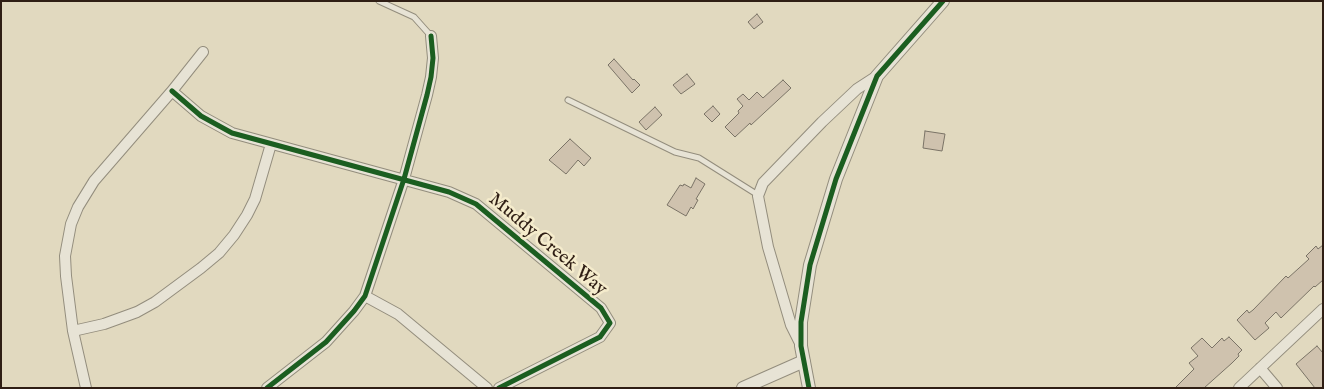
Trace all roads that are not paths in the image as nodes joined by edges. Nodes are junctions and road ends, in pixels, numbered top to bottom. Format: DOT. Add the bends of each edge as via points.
graph roads {
  1 [pos="379,1"];
  2 [pos="943,1"];
  3 [pos="431,36"];
  4 [pos="203,52"];
  5 [pos="877,76"];
  6 [pos="172,92"];
  7 [pos="568,100"];
  8 [pos="271,144"];
  9 [pos="404,179"];
  10 [pos="758,196"];
  11 [pos="365,296"];
  12 [pos="1323,309"];
  13 [pos="73,331"];
  14 [pos="801,346"];
  15 [pos="804,361"];
  16 [pos="1260,368"];
  17 [pos="279,384"];
  18 [pos="86,388"];
  19 [pos="267,388"];
  20 [pos="488,388"];
  21 [pos="499,388"];
  22 [pos="744,388"];
  23 [pos="810,388"];
  24 [pos="1240,388"];
  25 [pos="1277,388"];
  1 -- 3 [label="lane" via="414,17"];
  2 -- 5 [label="street"];
  3 -- 9 [label="street" via="431,77"];
  4 -- 6 [label="street"];
  5 -- 10 [label="street" via="857,88 822,122 763,183"];
  5 -- 14 [label="street" via="818,234 801,322"];
  6 -- 8 [label="street, Muddy Creek Way" via="216,125"];
  6 -- 13 [label="street" via="94,181 78,207 65,256"];
  7 -- 10 [label="lane" via="675,152 699,158"];
  8 -- 9 [label="street, Muddy Creek Way"];
  8 -- 13 [label="street" via="255,199 234,235 218,253 155,302 137,312"];
  9 -- 11 [label="street"];
  9 -- 21 [label="street, Muddy Creek Way" via="476,204 601,308 610,323 600,337"];
  10 -- 14 [label="street" via="768,247 791,325"];
  11 -- 17 [label="street" via="326,342"];
  11 -- 20 [label="street" via="398,314"];
  12 -- 16 [label="street"];
  13 -- 18 [label="street"];
  14 -- 15 [label="street"];
  15 -- 22 [label="street"];
  15 -- 23 [label="street"];
  16 -- 24 [label="street"];
  16 -- 25 [label="street"];
  17 -- 19 [label="street"];
}
